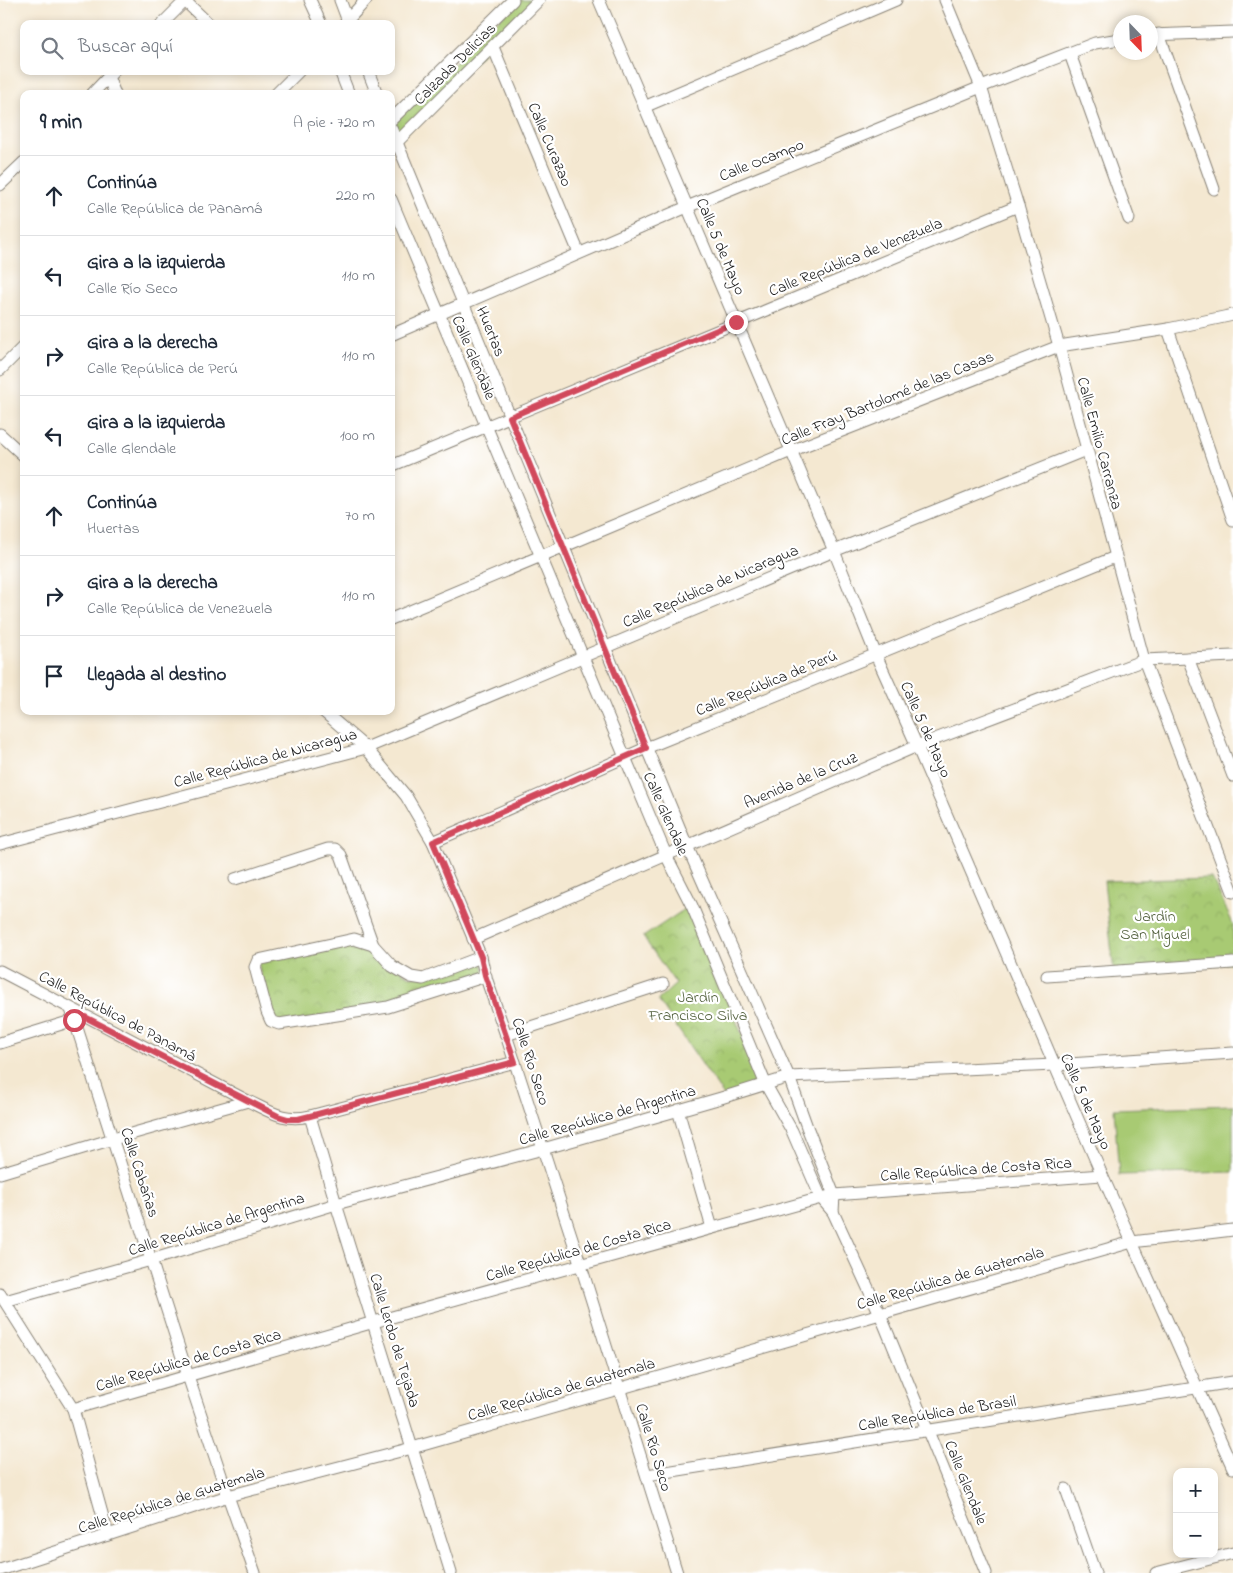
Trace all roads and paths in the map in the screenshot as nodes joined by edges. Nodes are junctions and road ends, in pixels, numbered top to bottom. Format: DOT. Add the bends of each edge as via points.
graph roads {
  1 [pos="185,0"];
  2 [pos="310,0"];
  3 [pos="340,0"];
  4 [pos="366,0"];
  5 [pos="513,0"];
  6 [pos="539,0"];
  7 [pos="896,0"];
  8 [pos="945,0"];
  9 [pos="603,1"];
  10 [pos="166,20"];
  11 [pos="205,20"];
  12 [pos="319,20"];
  13 [pos="346,20"];
  14 [pos="349,20"];
  15 [pos="1233,32"];
  16 [pos="1158,34"];
  17 [pos="1113,40"];
  18 [pos="1158,42"];
  19 [pos="493,47"];
  20 [pos="1070,54"];
  21 [pos="110,75"];
  22 [pos="111,75"];
  23 [pos="295,75"];
  24 [pos="342,75"];
  25 [pos="370,75"];
  26 [pos="981,87"];
  27 [pos="96,90"];
  28 [pos="114,90"];
  29 [pos="280,90"];
  30 [pos="347,90"];
  31 [pos="375,90"];
  32 [pos="644,107"];
  33 [pos="395,116"];
  34 [pos="395,145"];
  35 [pos="395,148"];
  36 [pos="20,166"];
  37 [pos="0,185"];
  38 [pos="1214,189"];
  39 [pos="1018,206"];
  40 [pos="687,207"];
  41 [pos="395,209"];
  42 [pos="1129,220"];
  43 [pos="580,253"];
  44 [pos="463,303"];
  45 [pos="439,314"];
  46 [pos="1233,315"];
  47 [pos="736,322"];
  48 [pos="1168,329"];
  49 [pos="395,333"];
  50 [pos="1059,346"];
  51 [pos="20,350"];
  52 [pos="0,370"];
  53 [pos="510,417"];
  54 [pos="486,427"];
  55 [pos="0,434"];
  56 [pos="1086,450"];
  57 [pos="791,451"];
  58 [pos="20,452"];
  59 [pos="395,464"];
  60 [pos="1233,520"];
  61 [pos="564,547"];
  62 [pos="834,551"];
  63 [pos="540,557"];
  64 [pos="1115,557"];
  65 [pos="395,617"];
  66 [pos="605,647"];
  67 [pos="876,655"];
  68 [pos="1233,656"];
  69 [pos="582,657"];
  70 [pos="1188,658"];
  71 [pos="1144,660"];
  72 [pos="329,715"];
  73 [pos="917,746"];
  74 [pos="366,748"];
  75 [pos="646,748"];
  76 [pos="625,757"];
  77 [pos="1233,776"];
  78 [pos="433,842"];
  79 [pos="0,844"];
  80 [pos="687,846"];
  81 [pos="666,855"];
  82 [pos="235,879"];
  83 [pos="1232,886"];
  84 [pos="473,939"];
  85 [pos="373,945"];
  86 [pos="481,957"];
  87 [pos="1233,963"];
  88 [pos="0,971"];
  89 [pos="486,976"];
  90 [pos="1046,976"];
  91 [pos="423,979"];
  92 [pos="664,984"];
  93 [pos="427,994"];
  94 [pos="77,1015"];
  95 [pos="506,1035"];
  96 [pos="0,1043"];
  97 [pos="1233,1053"];
  98 [pos="515,1062"];
  99 [pos="1054,1065"];
  100 [pos="789,1077"];
  101 [pos="766,1085"];
  102 [pos="248,1101"];
  103 [pos="678,1110"];
  104 [pos="310,1116"];
  105 [pos="113,1138"];
  106 [pos="543,1149"];
  107 [pos="0,1173"];
  108 [pos="1102,1175"];
  109 [pos="834,1196"];
  110 [pos="821,1198"];
  111 [pos="336,1204"];
  112 [pos="833,1212"];
  113 [pos="712,1228"];
  114 [pos="1233,1230"];
  115 [pos="1132,1242"];
  116 [pos="151,1260"];
  117 [pos="581,1266"];
  118 [pos="2,1298"];
  119 [pos="880,1314"];
  120 [pos="374,1322"];
  121 [pos="188,1376"];
  122 [pos="1233,1382"];
  123 [pos="1197,1386"];
  124 [pos="620,1388"];
  125 [pos="73,1409"];
  126 [pos="928,1430"];
  127 [pos="412,1448"];
  128 [pos="1233,1468"];
  129 [pos="647,1475"];
  130 [pos="1066,1489"];
  131 [pos="228,1496"];
  132 [pos="108,1535"];
  133 [pos="1233,1553"];
  134 [pos="0,1570"];
  135 [pos="255,1573"];
  136 [pos="451,1573"];
  137 [pos="677,1573"];
  138 [pos="986,1573"];
  139 [pos="1095,1573"];
  140 [pos="1156,1573"];
  1 -- 10 [label="street"];
  1 -- 11 [label="street"];
  2 -- 12 [label="street"];
  3 -- 13 [label="street"];
  4 -- 14 [label="street"];
  5 -- 33 [label="street, Calzada Delicias"];
  6 -- 19 [label="street, Calzada Delicias"];
  7 -- 32 [label="street"];
  8 -- 26 [label="street, Calle Emilio Carranza"];
  9 -- 32 [label="street, Calle 5 de Mayo"];
  15 -- 16 [label="street"];
  17 -- 20 [label="street, Calle Ocampo" via="1096,43"];
  18 -- 38 [label="street"];
  19 -- 34 [label="street, Calzada Delicias"];
  19 -- 43 [label="street, Calle Curazao"];
  20 -- 26 [label="street, Calle Ocampo"];
  20 -- 42 [label="street"];
  21 -- 27 [label="street"];
  22 -- 28 [label="street"];
  23 -- 29 [label="street"];
  24 -- 30 [label="street"];
  25 -- 31 [label="street"];
  26 -- 39 [label="street, Calle Emilio Carranza"];
  26 -- 40 [label="street, Calle Ocampo"];
  32 -- 40 [label="street, Calle 5 de Mayo"];
  35 -- 44 [label="street, Huertas"];
  36 -- 37 [label="street"];
  39 -- 47 [label="street, Calle República de Venezuela"];
  39 -- 50 [label="street, Calle Emilio Carranza"];
  40 -- 43 [label="street, Calle Ocampo"];
  40 -- 47 [label="street, Calle 5 de Mayo"];
  41 -- 45 [label="street, Calle Glendale"];
  43 -- 44 [label="street, Calle Ocampo"];
  44 -- 45 [label="street, Calle Ocampo"];
  44 -- 53 [label="street, Huertas"];
  45 -- 49 [label="street, Calle Ocampo"];
  45 -- 54 [label="street, Calle Glendale"];
  46 -- 48 [label="street, Calle Fray Bartolomé de las Casas"];
  47 -- 53 [label="street, Calle República de Venezuela"];
  47 -- 57 [label="street, Calle 5 de Mayo"];
  48 -- 50 [label="street, Calle Fray Bartolomé de las Casas"];
  48 -- 60 [label="street"];
  50 -- 56 [label="street, Calle Emilio Carranza"];
  50 -- 57 [label="street, Calle Fray Bartolomé de las Casas"];
  51 -- 52 [label="street"];
  53 -- 54 [label="street, Calle República de Venezuela"];
  53 -- 61 [label="street, Huertas"];
  54 -- 59 [label="street, Calle República de Venezuela"];
  54 -- 63 [label="street, Calle Glendale"];
  55 -- 58 [label="street"];
  56 -- 62 [label="street, Calle República de Nicaragua"];
  56 -- 64 [label="street, Calle Emilio Carranza"];
  57 -- 61 [label="street, Calle Fray Bartolomé de las Casas"];
  57 -- 62 [label="street, Calle 5 de Mayo"];
  61 -- 63 [label="street, Calle Fray Bartolomé de las Casas"];
  61 -- 66 [label="street, Calle Glendale"];
  62 -- 66 [label="street, Calle República de Nicaragua"];
  62 -- 67 [label="street, Calle 5 de Mayo"];
  63 -- 65 [label="street, Calle Fray Bartolomé de las Casas"];
  63 -- 69 [label="street, Calle Glendale"];
  64 -- 67 [label="street, Calle República de Perú"];
  64 -- 71 [label="street, Calle Emilio Carranza"];
  66 -- 69 [label="street, Calle República de Nicaragua"];
  66 -- 75 [label="street, Calle Glendale"];
  67 -- 73 [label="street, Calle 5 de Mayo"];
  67 -- 75 [label="street, Calle República de Perú"];
  68 -- 70 [label="street, Avenida de la Cruz"];
  69 -- 74 [label="street, Calle República de Nicaragua"];
  69 -- 76 [label="street, Calle Glendale"];
  70 -- 71 [label="street, Avenida de la Cruz"];
  70 -- 77 [label="street"];
  71 -- 73 [label="street, Avenida de la Cruz"];
  71 -- 83 [label="street, Calle Emilio Carranza"];
  72 -- 74 [label="street, Calle Río Seco"];
  73 -- 80 [label="street, Avenida de la Cruz"];
  73 -- 99 [label="street, Calle 5 de Mayo"];
  74 -- 78 [label="street, Calle Río Seco" via="406,796"];
  74 -- 79 [label="street, Calle República de Nicaragua"];
  75 -- 76 [label="street, Calle República de Perú"];
  75 -- 80 [label="street, Calle Glendale"];
  76 -- 78 [label="street, Calle República de Perú"];
  76 -- 81 [label="street, Calle Glendale"];
  78 -- 84 [label="street, Calle Río Seco"];
  80 -- 81 [label="street, Avenida de la Cruz"];
  80 -- 100 [label="street, Calle Glendale"];
  81 -- 84 [label="street, Avenida de la Cruz"];
  81 -- 101 [label="street, Calle Glendale" via="692,906"];
  82 -- 85 [label="street" via="335,849 341,855"];
  84 -- 86 [label="street, Calle Río Seco"];
  85 -- 91 [label="street" via="392,966 410,977"];
  85 -- 93 [label="street" via="354,939 258,960 255,967 271,1021 279,1024 388,1007"];
  86 -- 89 [label="street, Calle Río Seco"];
  86 -- 91 [label="street"];
  87 -- 90 [label="street"];
  88 -- 94 [label="street, Calle República de Panamá"];
  89 -- 93 [label="street"];
  89 -- 95 [label="street, Calle Río Seco"];
  91 -- 93 [label="street"];
  92 -- 95 [label="street"];
  94 -- 96 [label="street"];
  94 -- 102 [label="street, Calle República de Panamá"];
  94 -- 105 [label="street, Calle Cabañas"];
  95 -- 98 [label="street, Calle Río Seco"];
  97 -- 99 [label="street, Calle República de Argentina"];
  98 -- 104 [label="street, Calle República de Panamá"];
  98 -- 106 [label="street, Calle Río Seco"];
  99 -- 100 [label="street, Calle República de Argentina"];
  99 -- 108 [label="street, Calle 5 de Mayo"];
  100 -- 101 [label="street, Calle República de Argentina"];
  100 -- 109 [label="street, Calle Glendale"];
  101 -- 103 [label="street, Calle República de Argentina"];
  101 -- 110 [label="street, Calle Glendale" via="792,1131"];
  102 -- 104 [label="street, Calle República de Panamá" via="288,1119"];
  102 -- 105 [label="street"];
  103 -- 106 [label="street, Calle República de Argentina"];
  103 -- 113 [label="street"];
  104 -- 111 [label="street, Calle Lerdo de Tejada"];
  105 -- 107 [label="street"];
  105 -- 116 [label="street, Calle Cabañas"];
  106 -- 111 [label="street, Calle República de Argentina"];
  106 -- 117 [label="street, Calle Río Seco"];
  108 -- 109 [label="street, Calle República de Costa Rica"];
  108 -- 115 [label="street, Calle 5 de Mayo"];
  109 -- 110 [label="street, Calle República de Costa Rica"];
  109 -- 112 [label="street, Calle Glendale"];
  110 -- 112 [label="street, Calle Glendale"];
  110 -- 113 [label="street, Calle República de Costa Rica"];
  111 -- 116 [label="street, Calle República de Argentina"];
  111 -- 120 [label="street, Calle Lerdo de Tejada"];
  112 -- 119 [label="street, Calle Glendale"];
  113 -- 117 [label="street, Calle República de Costa Rica"];
  114 -- 115 [label="street, Calle República de Guatemala"];
  115 -- 119 [label="street, Calle República de Guatemala"];
  115 -- 123 [label="street, Calle 5 de Mayo"];
  116 -- 118 [label="street, Calle República de Argentina"];
  116 -- 121 [label="street, Calle Cabañas"];
  117 -- 120 [label="street, Calle República de Costa Rica"];
  117 -- 124 [label="street, Calle Río Seco"];
  118 -- 125 [label="street"];
  119 -- 124 [label="street, Calle República de Guatemala"];
  119 -- 126 [label="street, Calle Glendale"];
  120 -- 121 [label="street, Calle República de Costa Rica"];
  120 -- 127 [label="street, Calle Lerdo de Tejada"];
  121 -- 125 [label="street, Calle República de Costa Rica"];
  121 -- 131 [label="street, Calle Cabañas"];
  122 -- 123 [label="street, Calle República de Brasil"];
  123 -- 126 [label="street, Calle República de Brasil"];
  123 -- 128 [label="street, Calle 5 de Mayo"];
  124 -- 127 [label="street, Calle República de Guatemala"];
  124 -- 129 [label="street, Calle Río Seco"];
  125 -- 132 [label="street"];
  126 -- 129 [label="street, Calle República de Brasil"];
  126 -- 138 [label="street, Calle Glendale"];
  127 -- 131 [label="street, Calle República de Guatemala"];
  127 -- 136 [label="street, Calle Lerdo de Tejada"];
  129 -- 137 [label="street, Calle Río Seco"];
  130 -- 139 [label="street"];
  131 -- 132 [label="street, Calle República de Guatemala"];
  131 -- 135 [label="street, Calle Cabañas"];
  132 -- 134 [label="street, Calle República de Guatemala"];
  133 -- 140 [label="street"];
}
